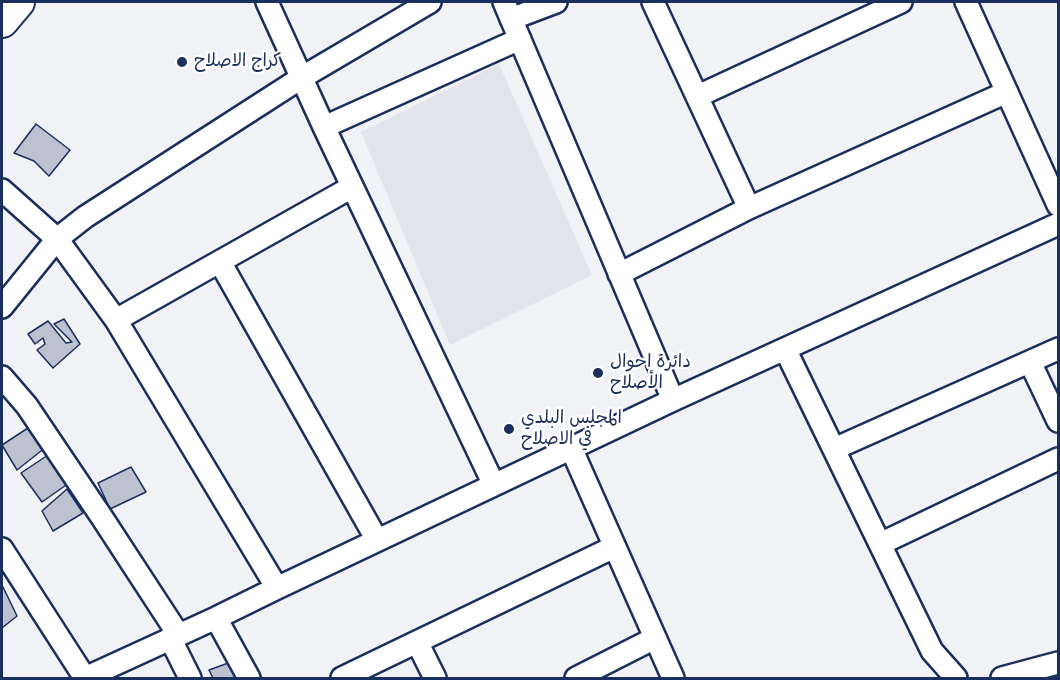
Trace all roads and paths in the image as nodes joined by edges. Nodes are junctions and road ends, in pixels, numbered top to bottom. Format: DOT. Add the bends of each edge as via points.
graph roads {
  1 [pos="18,2"];
  2 [pos="267,2"];
  3 [pos="430,2"];
  4 [pos="556,2"];
  5 [pos="653,2"];
  6 [pos="901,2"];
  7 [pos="966,2"];
  8 [pos="508,10"];
  9 [pos="2,21"];
  10 [pos="520,39"];
  11 [pos="301,78"];
  12 [pos="1007,92"];
  13 [pos="698,96"];
  14 [pos="324,127"];
  15 [pos="352,187"];
  16 [pos="2,190"];
  17 [pos="1059,205"];
  18 [pos="750,208"];
  19 [pos="1059,224"];
  20 [pos="57,239"];
  21 [pos="220,262"];
  22 [pos="619,274"];
  23 [pos="2,307"];
  24 [pos="116,320"];
  25 [pos="785,349"];
  26 [pos="1059,349"];
  27 [pos="1030,362"];
  28 [pos="2,377"];
  29 [pos="673,400"];
  30 [pos="1059,421"];
  31 [pos="571,448"];
  32 [pos="834,449"];
  33 [pos="1059,459"];
  34 [pos="494,485"];
  35 [pos="377,540"];
  36 [pos="880,544"];
  37 [pos="614,547"];
  38 [pos="2,550"];
  39 [pos="277,588"];
  40 [pos="216,618"];
  41 [pos="174,636"];
  42 [pos="655,638"];
  43 [pos="417,642"];
  44 [pos="1059,663"];
  45 [pos="85,678"];
  46 [pos="190,678"];
  47 [pos="249,678"];
  48 [pos="342,678"];
  49 [pos="435,678"];
  50 [pos="576,678"];
  51 [pos="673,678"];
  52 [pos="956,678"];
  53 [pos="1002,678"];
  1 -- 9 [label="highway"];
  2 -- 11 [label="street"];
  3 -- 11 [label="street"];
  4 -- 8 [label="street"];
  5 -- 13 [label="street"];
  6 -- 13 [label="street"];
  7 -- 12 [label="street"];
  8 -- 10 [label="street"];
  10 -- 14 [label="street"];
  10 -- 22 [label="street"];
  11 -- 14 [label="street"];
  11 -- 20 [label="street"];
  12 -- 17 [label="street"];
  12 -- 18 [label="street"];
  13 -- 18 [label="street"];
  14 -- 15 [label="street"];
  15 -- 21 [label="street"];
  15 -- 34 [label="street"];
  16 -- 20 [label="street"];
  18 -- 22 [label="street"];
  19 -- 25 [label="street"];
  20 -- 23 [label="street"];
  20 -- 24 [label="street"];
  21 -- 24 [label="street"];
  21 -- 35 [label="street"];
  22 -- 29 [label="street"];
  24 -- 39 [label="street"];
  25 -- 29 [label="street"];
  25 -- 32 [label="street"];
  26 -- 27 [label="street"];
  27 -- 30 [label="street"];
  27 -- 32 [label="street"];
  28 -- 41 [label="street" via="33,415 103,519"];
  29 -- 31 [label="street"];
  31 -- 34 [label="street"];
  31 -- 37 [label="street"];
  32 -- 36 [label="street"];
  33 -- 36 [label="street"];
  34 -- 35 [label="street"];
  35 -- 39 [label="street"];
  36 -- 52 [label="street" via="932,651"];
  37 -- 42 [label="street"];
  37 -- 43 [label="street"];
  38 -- 45 [label="street"];
  39 -- 40 [label="street"];
  40 -- 41 [label="street"];
  40 -- 47 [label="street"];
  41 -- 45 [label="street"];
  41 -- 46 [label="street"];
  42 -- 50 [label="street"];
  42 -- 51 [label="street"];
  43 -- 48 [label="street"];
  43 -- 49 [label="street"];
  44 -- 53 [label="street"];
}
